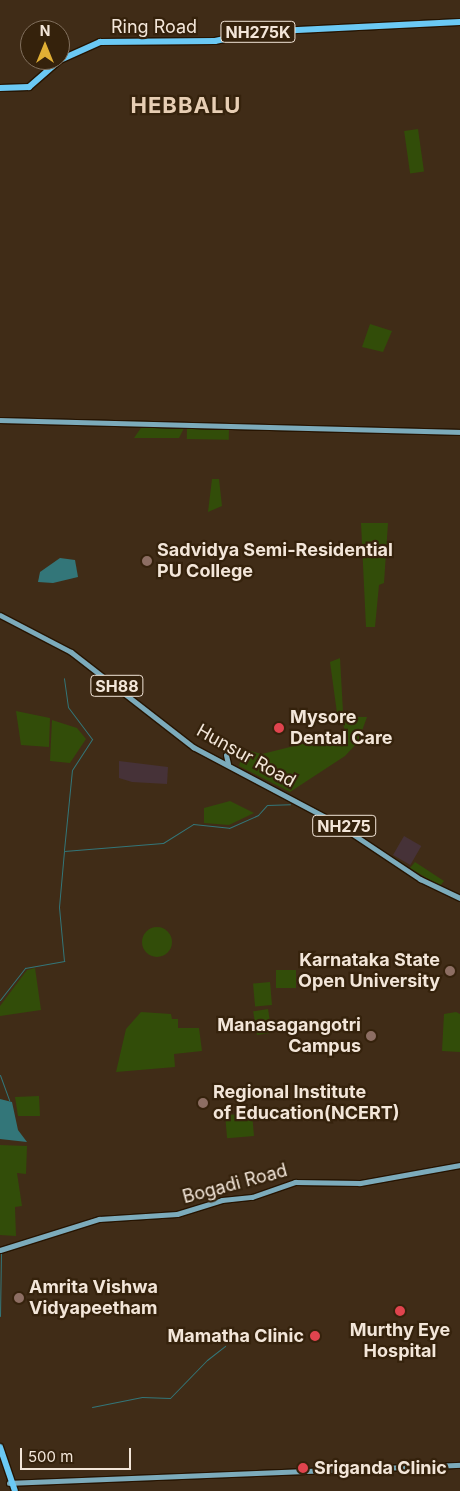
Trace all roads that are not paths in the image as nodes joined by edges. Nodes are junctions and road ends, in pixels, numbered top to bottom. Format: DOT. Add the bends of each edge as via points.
graph roads {
  1 [pos="460,20"];
  2 [pos="70,54"];
  3 [pos="43,70"];
  4 [pos="48,70"];
  5 [pos="0,86"];
  6 [pos="0,419"];
  7 [pos="269,426"];
  8 [pos="460,431"];
  9 [pos="0,615"];
  10 [pos="223,762"];
  11 [pos="460,897"];
  12 [pos="460,1166"];
  13 [pos="439,1170"];
  14 [pos="285,1186"];
  15 [pos="0,1249"];
  16 [pos="0,1447"];
  17 [pos="0,1456"];
  18 [pos="460,1464"];
  19 [pos="12,1482"];
  20 [pos="14,1491"];
  1 -- 2 [label="highway, Ring Road / NH275K" via="275,27 213,38 100,39"];
  3 -- 5 [label="highway, Ring Road / NH275K" via="28,84"];
  4 -- 5 [label="highway, Ring Road / NH275K" via="29,87"];
  6 -- 7 [label="main road"];
  7 -- 8 [label="main road"];
  7 -- 8 [label="main road"];
  9 -- 10 [label="main road, Hunsur Road / SH88" via="73,651 195,746"];
  10 -- 11 [label="main road, Hunsur Road / NH275" via="354,830 419,878"];
  12 -- 13 [label="main road"];
  13 -- 14 [label="main road, Bogadi Road" via="354,1184 297,1183"];
  13 -- 14 [label="main road, Bogadi Road" via="360,1183 298,1181"];
  14 -- 15 [label="main road, Bogadi Road" via="252,1197 222,1200 166,1215 99,1219"];
  16 -- 19 [label="highway"];
  17 -- 19 [label="highway"];
  18 -- 19 [label="main road" via="424,1468"];
  19 -- 20 [label="highway"];
}
